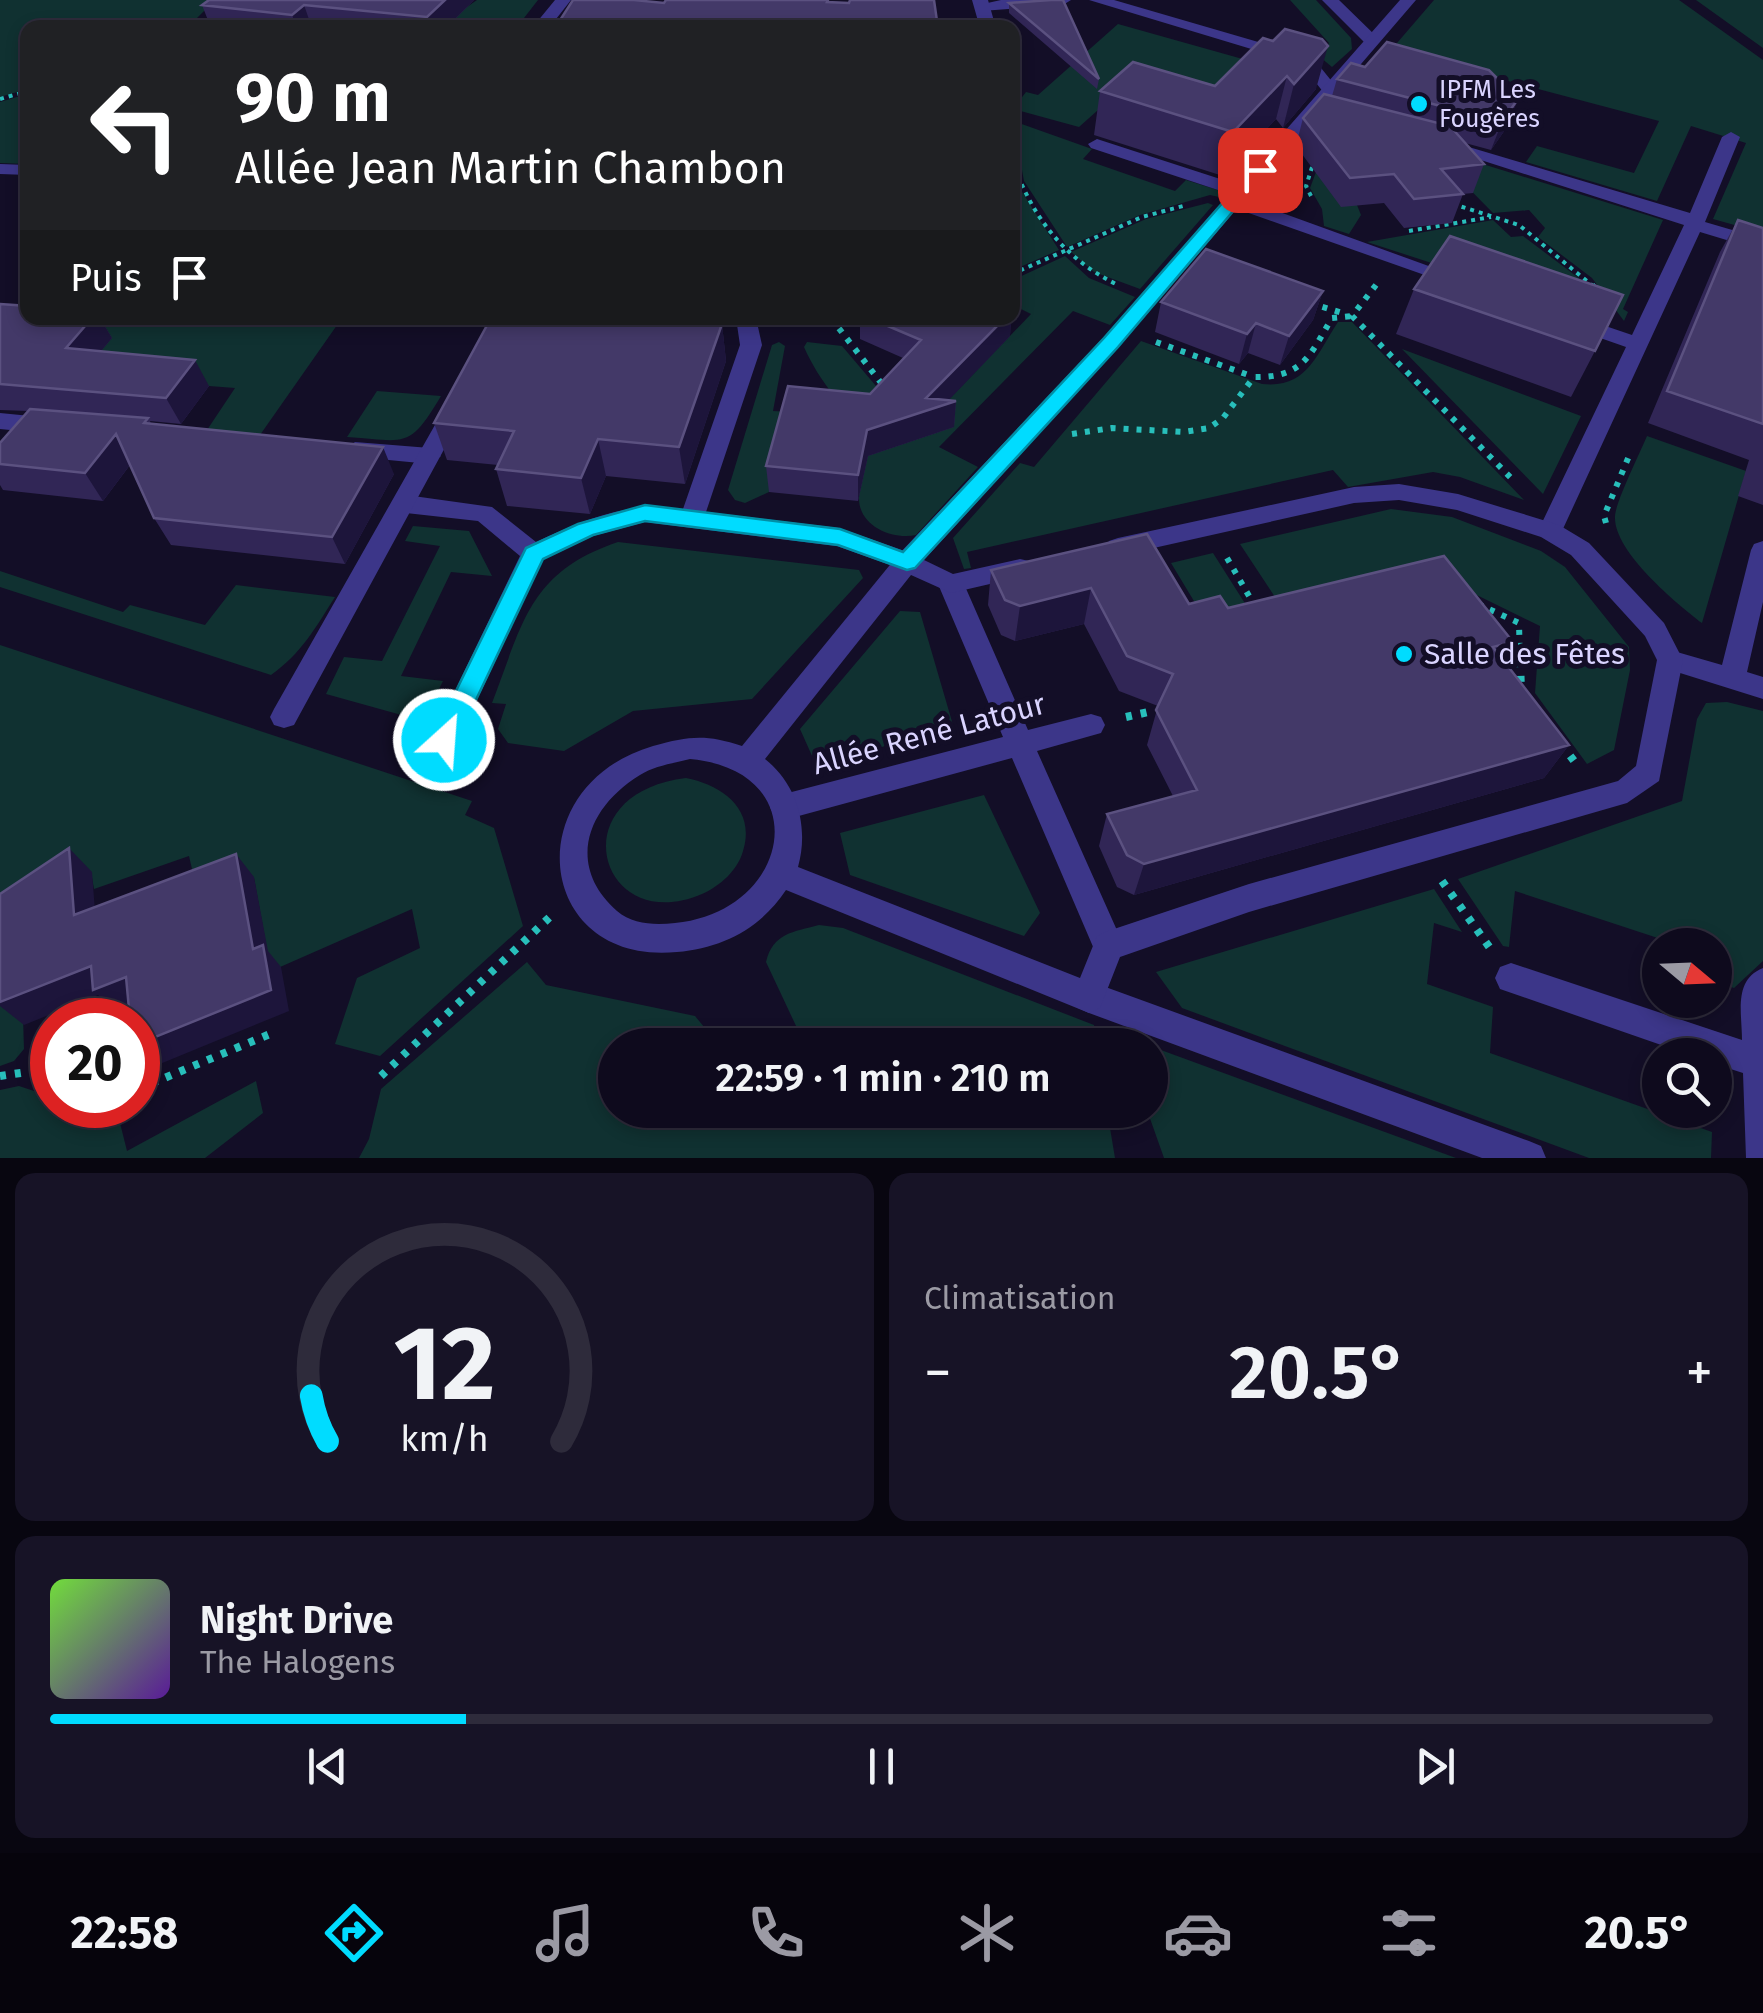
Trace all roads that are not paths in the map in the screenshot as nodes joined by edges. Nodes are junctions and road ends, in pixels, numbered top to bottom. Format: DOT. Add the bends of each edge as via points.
graph roads {
  1 [pos="1063,0"];
  2 [pos="1097,0"];
  3 [pos="1330,0"];
  4 [pos="1408,0"];
  5 [pos="981,3"];
  6 [pos="1372,49"];
  7 [pos="1330,89"];
  8 [pos="1731,137"];
  9 [pos="1434,143"];
  10 [pos="1097,144"];
  11 [pos="1237,196"];
  12 [pos="1694,222"];
  13 [pos="1763,246"];
  14 [pos="1472,285"];
  15 [pos="1546,311"];
  16 [pos="747,325"];
  17 [pos="1638,344"];
  18 [pos="465,389"];
  19 [pos="0,422"];
  20 [pos="74,428"];
  21 [pos="331,448"];
  22 [pos="430,456"];
  23 [pos="406,504"];
  24 [pos="692,519"];
  25 [pos="1552,527"];
  26 [pos="1763,550"];
  27 [pos="534,554"];
  28 [pos="1082,554"];
  29 [pos="907,562"];
  30 [pos="1046,562"];
  31 [pos="951,584"];
  32 [pos="1670,660"];
  33 [pos="1732,678"];
  34 [pos="1763,688"];
  35 [pos="284,718"];
  36 [pos="1091,725"];
  37 [pos="1022,743"];
  38 [pos="747,762"];
  39 [pos="433,765"];
  40 [pos="784,806"];
  41 [pos="780,874"];
  42 [pos="1108,946"];
  43 [pos="1511,978"];
  44 [pos="1763,983"];
  45 [pos="1089,997"];
  46 [pos="1758,1062"];
  47 [pos="1529,1158"];
  48 [pos="1763,1158"];
  1 -- 5 [label="street"];
  2 -- 7 [label="street" via="1308,61"];
  3 -- 6 [label="street"];
  4 -- 6 [label="street"];
  6 -- 7 [label="street"];
  7 -- 11 [label="street" via="1320,113"];
  8 -- 12 [label="street"];
  9 -- 12 [label="street"];
  10 -- 11 [label="street"];
  11 -- 14 [label="street"];
  11 -- 29 [label="street"];
  12 -- 13 [label="street"];
  12 -- 17 [label="street"];
  15 -- 17 [label="street"];
  16 -- 24 [label="street" via="751,346"];
  17 -- 25 [label="street"];
  18 -- 22 [label="street"];
  19 -- 20 [label="street"];
  21 -- 22 [label="street"];
  22 -- 23 [label="street"];
  23 -- 27 [label="street" via="484,513"];
  23 -- 35 [label="street"];
  24 -- 27 [label="street" via="645,513 586,529"];
  24 -- 29 [label="street" via="840,537"];
  25 -- 28 [label="street" via="1399,492 1354,495"];
  25 -- 32 [label="street" via="1656,630"];
  26 -- 33 [label="street"];
  27 -- 39 [label="street"];
  29 -- 31 [label="street"];
  29 -- 38 [label="street"];
  30 -- 31 [label="street"];
  31 -- 37 [label="street"];
  32 -- 33 [label="street"];
  32 -- 42 [label="street" via="1649,772 1627,792 1249,898"];
  33 -- 34 [label="street"];
  36 -- 37 [label="street, Allée René Latour"];
  37 -- 40 [label="street, Allée René Latour"];
  37 -- 42 [label="street"];
  38 -- 40 [label="street" via="772,782"];
  38 -- 41 [label="street" via="690,747 659,751 616,772 584,805 572,833 578,890 620,930 652,940 685,940 743,916"];
  40 -- 41 [label="street" via="789,842"];
  41 -- 45 [label="street"];
  42 -- 45 [label="street"];
  43 -- 46 [label="street"];
  44 -- 46 [label="street" via="1757,991"];
  45 -- 47 [label="street"];
  46 -- 48 [label="street"];
}
